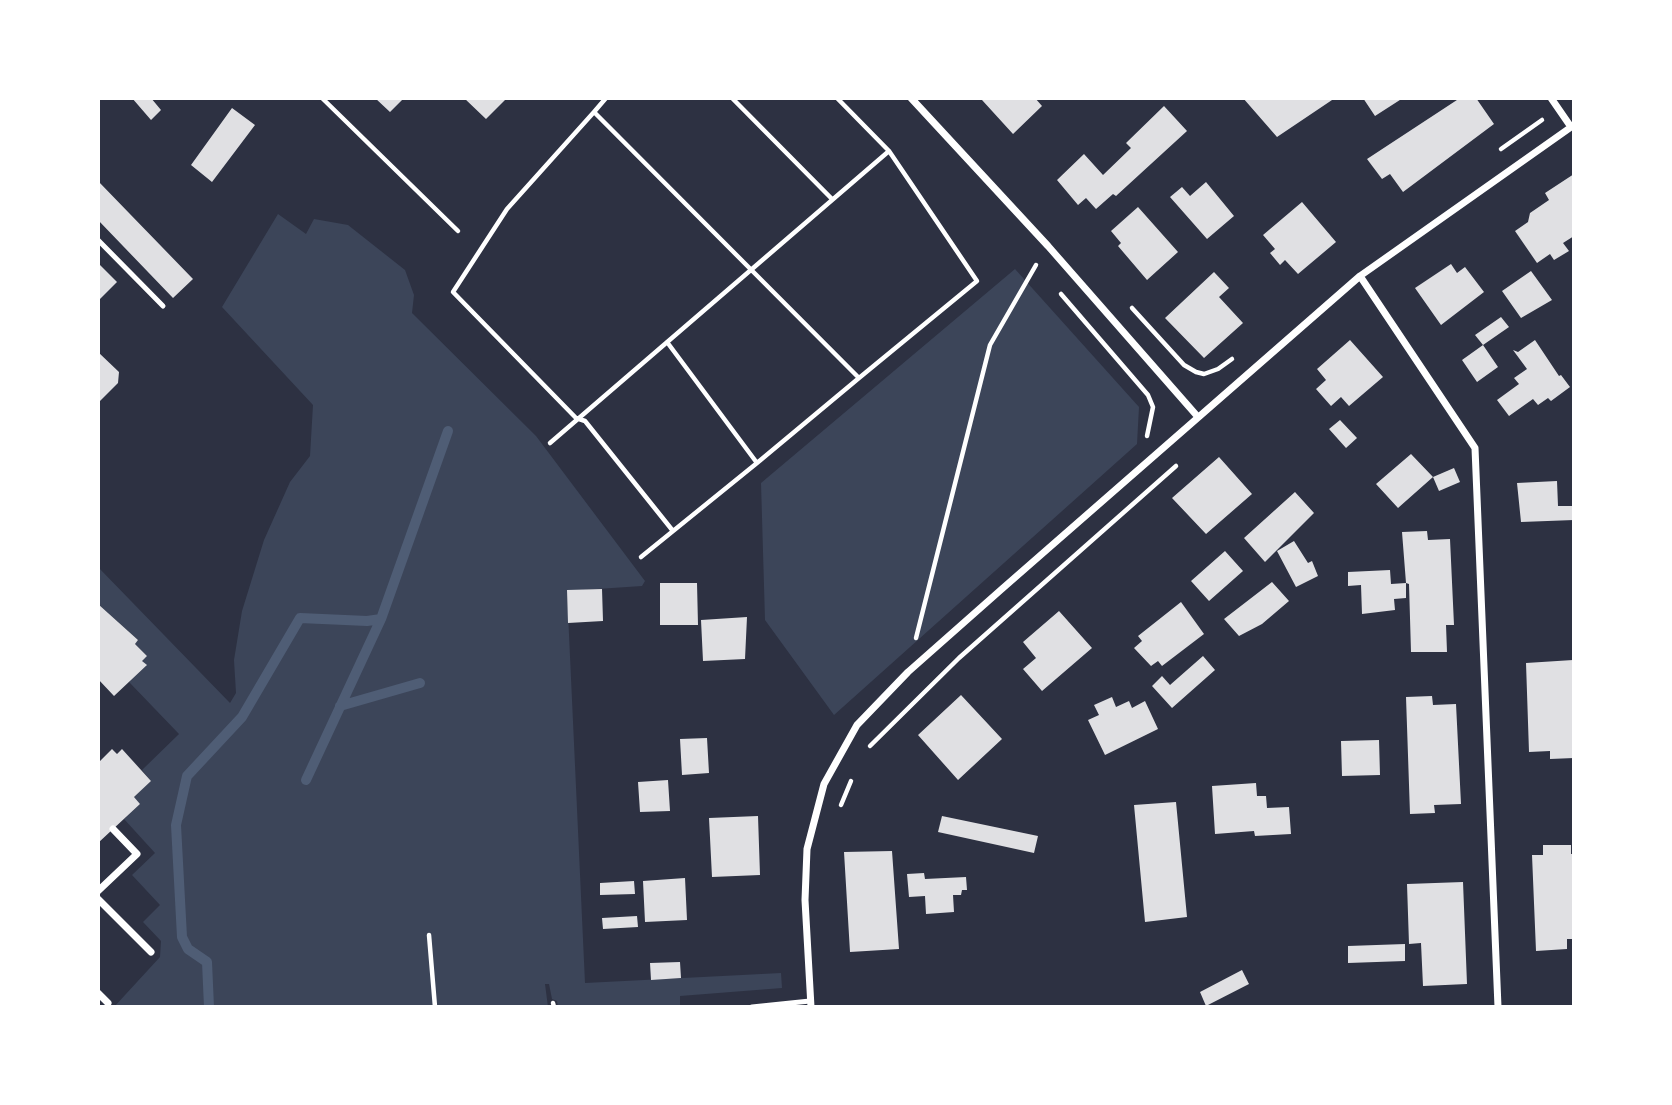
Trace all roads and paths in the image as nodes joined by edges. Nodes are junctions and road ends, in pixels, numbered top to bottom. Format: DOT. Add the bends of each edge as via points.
graph roads {
  1 [pos="322,98"];
  2 [pos="606,98"];
  3 [pos="732,98"];
  4 [pos="837,98"];
  5 [pos="911,98"];
  6 [pos="1551,98"];
  7 [pos="1558,109"];
  8 [pos="594,112"];
  9 [pos="1572,126"];
  10 [pos="889,151"];
  11 [pos="1490,157"];
  12 [pos="831,198"];
  13 [pos="458,231"];
  14 [pos="98,240"];
  15 [pos="753,269"];
  16 [pos="1360,275"];
  17 [pos="1045,276"];
  18 [pos="1054,286"];
  19 [pos="1130,305"];
  20 [pos="163,306"];
  21 [pos="667,342"];
  22 [pos="1237,355"];
  23 [pos="859,378"];
  24 [pos="1198,417"];
  25 [pos="576,418"];
  26 [pos="550,443"];
  27 [pos="1152,458"];
  28 [pos="757,463"];
  29 [pos="1177,466"];
  30 [pos="673,531"];
  31 [pos="641,557"];
  32 [pos="908,672"];
  33 [pos="865,754"];
  34 [pos="855,772"];
  35 [pos="837,818"];
  36 [pos="113,829"];
  37 [pos="98,891"];
  38 [pos="98,900"];
  39 [pos="429,935"];
  40 [pos="151,952"];
  41 [pos="98,993"];
  42 [pos="108,1003"];
  43 [pos="810,1004"];
  44 [pos="435,1007"];
  45 [pos="752,1007"];
  46 [pos="1498,1007"];
  1 -- 13 [label="path"];
  2 -- 8 [label="path"];
  3 -- 12 [label="path"];
  4 -- 10 [label="path"];
  5 -- 24 [label="street"];
  6 -- 7 [label="street"];
  7 -- 9 [label="street"];
  7 -- 11 [label="path"];
  8 -- 15 [label="path"];
  8 -- 25 [label="path" via="507,209 453,292"];
  9 -- 16 [label="street"];
  10 -- 12 [label="path"];
  10 -- 23 [label="path" via="977,281"];
  12 -- 15 [label="path"];
  14 -- 20 [label="lane"];
  15 -- 21 [label="path"];
  15 -- 23 [label="path"];
  16 -- 24 [label="street"];
  16 -- 46 [label="street" via="1475,448"];
  17 -- 32 [label="path" via="1037,265 990,345"];
  18 -- 27 [label="path" via="1148,395 1153,407 1146,431"];
  19 -- 22 [label="path" via="1184,365 1196,372 1218,369"];
  21 -- 25 [label="path"];
  21 -- 28 [label="path"];
  23 -- 28 [label="path"];
  24 -- 27 [label="street"];
  25 -- 26 [label="path"];
  25 -- 30 [label="path" via="585,421"];
  27 -- 32 [label="street"];
  28 -- 30 [label="path"];
  29 -- 33 [label="path" via="969,649 893,720"];
  30 -- 31 [label="path"];
  32 -- 43 [label="street" via="845,741 816,805 807,849 805,900"];
  34 -- 35 [label="path"];
  36 -- 37 [label="street" via="137,854"];
  38 -- 40 [label="street"];
  39 -- 44 [label="path"];
  41 -- 42 [label="street"];
  43 -- 45 [label="lane"];
}
